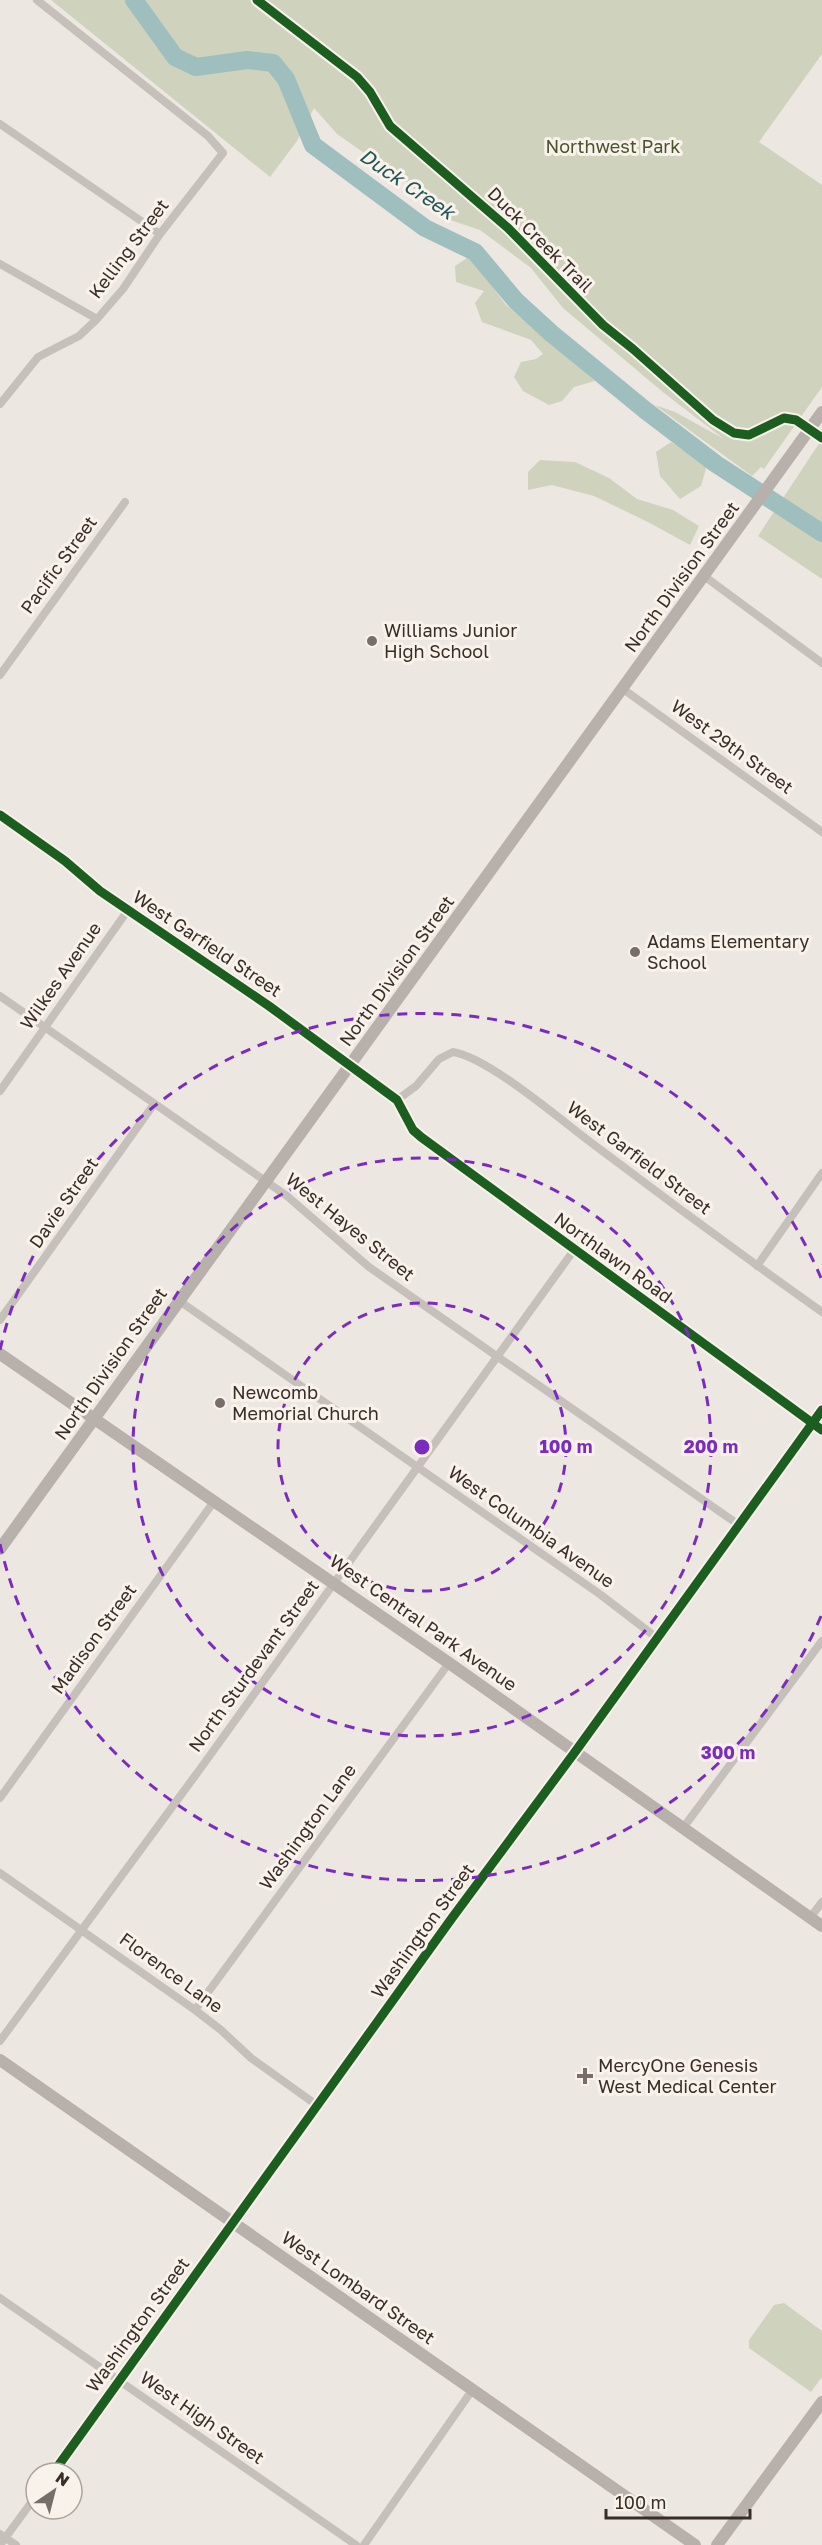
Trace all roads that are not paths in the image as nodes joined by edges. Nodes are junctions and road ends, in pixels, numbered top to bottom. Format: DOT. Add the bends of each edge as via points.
graph roads {
  1 [pos="37,0"];
  2 [pos="0,124"];
  3 [pos="160,234"];
  4 [pos="0,264"];
  5 [pos="97,319"];
  6 [pos="3,393"];
  7 [pos="0,404"];
  8 [pos="822,412"];
  9 [pos="124,502"];
  10 [pos="704,576"];
  11 [pos="822,663"];
  12 [pos="0,675"];
  13 [pos="623,689"];
  14 [pos="0,815"];
  15 [pos="822,832"];
  16 [pos="128,910"];
  17 [pos="0,996"];
  18 [pos="45,1028"];
  19 [pos="350,1066"];
  20 [pos="0,1091"];
  21 [pos="397,1100"];
  22 [pos="154,1104"];
  23 [pos="822,1173"];
  24 [pos="265,1181"];
  25 [pos="574,1250"];
  26 [pos="757,1266"];
  27 [pos="178,1300"];
  28 [pos="822,1312"];
  29 [pos="0,1320"];
  30 [pos="0,1354"];
  31 [pos="496,1357"];
  32 [pos="822,1410"];
  33 [pos="95,1418"];
  34 [pos="812,1423"];
  35 [pos="822,1430"];
  36 [pos="416,1467"];
  37 [pos="214,1500"];
  38 [pos="739,1525"];
  39 [pos="0,1549"];
  40 [pos="333,1582"];
  41 [pos="657,1638"];
  42 [pos="822,1641"];
  43 [pos="449,1663"];
  44 [pos="575,1752"];
  45 [pos="0,1798"];
  46 [pos="683,1828"];
  47 [pos="0,1873"];
  48 [pos="822,1902"];
  49 [pos="810,1918"];
  50 [pos="822,1926"];
  51 [pos="82,1930"];
  52 [pos="195,2010"];
  53 [pos="0,2041"];
  54 [pos="0,2060"];
  55 [pos="318,2106"];
  56 [pos="232,2223"];
  57 [pos="0,2298"];
  58 [pos="119,2380"];
  59 [pos="473,2390"];
  60 [pos="822,2402"];
  61 [pos="61,2461"];
  62 [pos="24,2511"];
  63 [pos="2,2539"];
  64 [pos="16,2545"];
  65 [pos="356,2545"];
  66 [pos="364,2545"];
  67 [pos="695,2545"];
  68 [pos="717,2545"];
  1 -- 3 [label="street, Kelling Street" via="208,136 223,153"];
  2 -- 3 [label="street"];
  3 -- 5 [label="street, Kelling Street" via="123,289"];
  4 -- 5 [label="street"];
  5 -- 6 [label="street, Kelling Street" via="79,336 38,357"];
  6 -- 7 [label="street, Kelling Street"];
  8 -- 10 [label="main road, North Division Street"];
  9 -- 12 [label="street, Pacific Street"];
  10 -- 11 [label="street"];
  10 -- 13 [label="main road, North Division Street"];
  13 -- 15 [label="street, West 29th Street"];
  13 -- 19 [label="main road, North Division Street"];
  14 -- 16 [label="street, West Garfield Street"];
  16 -- 18 [label="street, Wilkes Avenue"];
  16 -- 19 [label="street, West Garfield Street"];
  17 -- 18 [label="street, West Hayes Street"];
  18 -- 20 [label="street, Wilkes Avenue"];
  18 -- 22 [label="street, West Hayes Street"];
  19 -- 21 [label="street, West Garfield Street"];
  19 -- 24 [label="main road, North Division Street"];
  21 -- 25 [label="street, Northlawn Road" via="421,1137"];
  21 -- 26 [label="street, West Garfield Street" via="416,1086 439,1059 453,1052 471,1057 542,1105"];
  22 -- 24 [label="street, West Hayes Street"];
  22 -- 29 [label="street, Davie Street"];
  23 -- 26 [label="street"];
  24 -- 27 [label="main road, North Division Street"];
  24 -- 31 [label="street, West Hayes Street" via="369,1267"];
  25 -- 31 [label="street, North Sturdevant Street"];
  25 -- 34 [label="street, Northlawn Road"];
  26 -- 28 [label="street, West Garfield Street"];
  27 -- 33 [label="main road, North Division Street"];
  27 -- 36 [label="street, West Columbia Avenue"];
  30 -- 33 [label="main road, West Central Park Avenue"];
  31 -- 36 [label="street, North Sturdevant Street"];
  31 -- 38 [label="street, West Hayes Street"];
  32 -- 34 [label="street, Washington Street"];
  33 -- 37 [label="main road, West Central Park Avenue"];
  33 -- 39 [label="main road, North Division Street"];
  34 -- 35 [label="street, Northlawn Road"];
  34 -- 38 [label="street, Washington Street"];
  36 -- 40 [label="street, North Sturdevant Street"];
  36 -- 41 [label="street, West Columbia Avenue"];
  37 -- 40 [label="main road, West Central Park Avenue"];
  37 -- 45 [label="street, Madison Street"];
  38 -- 41 [label="street, Washington Street"];
  40 -- 43 [label="main road, West Central Park Avenue"];
  40 -- 51 [label="street, North Sturdevant Street"];
  41 -- 44 [label="street, Washington Street"];
  42 -- 46 [label="street"];
  43 -- 44 [label="main road, West Central Park Avenue"];
  43 -- 52 [label="street, Washington Lane"];
  44 -- 46 [label="main road, West Central Park Avenue"];
  44 -- 55 [label="street, Washington Street"];
  46 -- 49 [label="main road, West Central Park Avenue"];
  47 -- 51 [label="street, Florence Lane"];
  48 -- 49 [label="street"];
  49 -- 50 [label="main road, West Central Park Avenue"];
  51 -- 52 [label="street, Florence Lane"];
  51 -- 53 [label="street, North Sturdevant Street"];
  52 -- 55 [label="street, Florence Lane" via="251,2058"];
  54 -- 56 [label="main road, West Lombard Street"];
  55 -- 56 [label="street, Washington Street"];
  56 -- 58 [label="street, Washington Street"];
  56 -- 59 [label="main road, West Lombard Street"];
  57 -- 58 [label="street, West High Street"];
  58 -- 61 [label="street, Washington Street"];
  58 -- 65 [label="street, West High Street"];
  59 -- 66 [label="street"];
  59 -- 67 [label="main road, West Lombard Street"];
  60 -- 68 [label="main road"];
  62 -- 63 [label="street"];
  63 -- 64 [label="street"];
}
